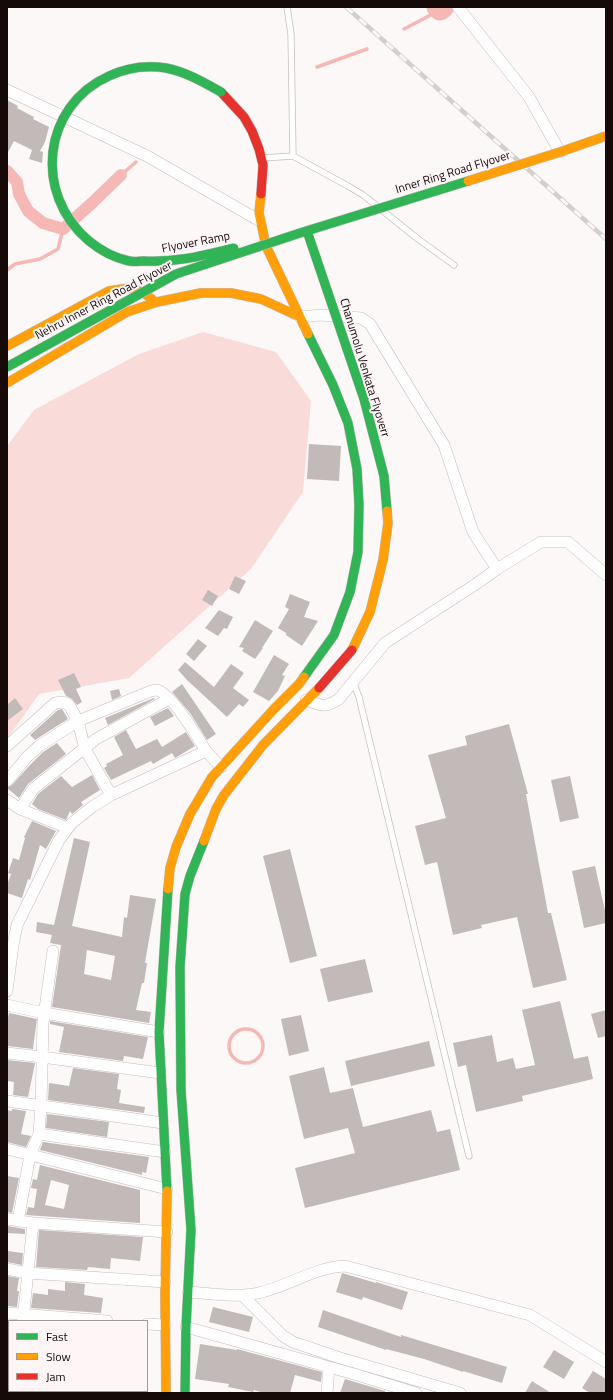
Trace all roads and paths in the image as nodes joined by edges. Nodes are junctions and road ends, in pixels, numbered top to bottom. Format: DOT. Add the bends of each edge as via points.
graph roads {
  1 [pos="287,7"];
  2 [pos="458,7"];
  3 [pos="7,90"];
  4 [pos="606,136"];
  5 [pos="560,152"];
  6 [pos="293,156"];
  7 [pos="261,158"];
  8 [pos="260,221"];
  9 [pos="303,232"];
  10 [pos="454,265"];
  11 [pos="157,302"];
  12 [pos="300,317"];
  13 [pos="7,346"];
  14 [pos="7,367"];
  15 [pos="7,383"];
  16 [pos="497,569"];
  17 [pos="606,575"];
  18 [pos="353,681"];
  19 [pos="169,699"];
  20 [pos="306,700"];
  21 [pos="78,721"];
  22 [pos="7,746"];
  23 [pos="85,748"];
  24 [pos="206,751"];
  25 [pos="221,768"];
  26 [pos="7,781"];
  27 [pos="112,795"];
  28 [pos="7,801"];
  29 [pos="20,809"];
  30 [pos="68,828"];
  31 [pos="12,924"];
  32 [pos="52,952"];
  33 [pos="7,991"];
  34 [pos="7,1006"];
  35 [pos="44,1013"];
  36 [pos="159,1032"];
  37 [pos="7,1054"];
  38 [pos="42,1057"];
  39 [pos="160,1073"];
  40 [pos="7,1100"];
  41 [pos="41,1105"];
  42 [pos="163,1123"];
  43 [pos="39,1134"];
  44 [pos="7,1149"];
  45 [pos="165,1152"];
  46 [pos="30,1155"];
  47 [pos="469,1156"];
  48 [pos="167,1188"];
  49 [pos="12,1220"];
  50 [pos="33,1223"];
  51 [pos="167,1232"];
  52 [pos="7,1269"];
  53 [pos="27,1273"];
  54 [pos="165,1282"];
  55 [pos="188,1292"];
  56 [pos="243,1296"];
  57 [pos="7,1312"];
  58 [pos="23,1318"];
  59 [pos="79,1320"];
  60 [pos="148,1324"];
  61 [pos="165,1325"];
  62 [pos="186,1327"];
  63 [pos="606,1362"];
  64 [pos="329,1367"];
  65 [pos="175,1368"];
  66 [pos="16,1392"];
  67 [pos="36,1393"];
  68 [pos="166,1393"];
  69 [pos="186,1393"];
  70 [pos="327,1393"];
  71 [pos="416,1393"];
  72 [pos="460,1393"];
  1 -- 6 [label="lane"];
  2 -- 5 [label="street" via="529,97"];
  3 -- 8 [label="street" via="147,156"];
  4 -- 5 [label="street, Inner Ring Road Flyover, bridge"];
  5 -- 9 [label="street, Inner Ring Road Flyover, bridge"];
  6 -- 7 [label="lane"];
  6 -- 10 [label="lane" via="363,195"];
  7 -- 8 [label="street, Flyover Ramp" via="263,165 258,213"];
  7 -- 9 [label="street, Flyover Ramp, bridge" via="252,131 244,117 221,92 176,70 158,67 138,68 120,71 92,86 67,111 54,137 51,172 53,187 65,215 77,230 91,244 130,261 163,262"];
  8 -- 12 [label="street, Flyover Ramp" via="266,246"];
  9 -- 14 [label="street, Nehru Inner Ring Road Flyover, bridge" via="176,274"];
  9 -- 20 [label="street, Chanumolu Venkata Flyoverr, bridge" via="364,399 384,476 388,523 383,560 370,612 351,652"];
  11 -- 12 [label="street" via="201,293 231,293 262,299"];
  11 -- 13 [label="street" via="142,292 128,288 109,291"];
  11 -- 15 [label="street" via="127,312"];
  12 -- 16 [label="street" via="321,315 361,318 370,324 444,445 473,532"];
  12 -- 25 [label="street, Flyover Ramp" via="333,385 348,423 357,468 358,552 350,592 334,635 299,684"];
  16 -- 17 [label="street" via="541,542 568,542"];
  16 -- 18 [label="street" via="384,643"];
  18 -- 20 [label="street" via="339,699 330,705 320,706"];
  18 -- 47 [label="lane" via="359,697"];
  19 -- 21 [label="street" via="157,690 151,691"];
  19 -- 23 [label="street" via="96,739"];
  19 -- 24 [label="street"];
  20 -- 55 [label="street, Chanumolu Venkata Flyoverr" via="239,774 216,809 185,894 180,967 181,1090 191,1230"];
  21 -- 22 [label="street" via="69,705 55,703"];
  21 -- 23 [label="street"];
  21 -- 26 [label="street" via="39,746"];
  23 -- 27 [label="street"];
  23 -- 29 [label="street" via="33,789"];
  24 -- 25 [label="street"];
  24 -- 27 [label="street"];
  25 -- 36 [label="street, Flyover Ramp" via="212,777 190,814 176,846 170,868"];
  27 -- 30 [label="street" via="92,807"];
  28 -- 29 [label="street"];
  29 -- 30 [label="street"];
  30 -- 31 [label="street"];
  31 -- 33 [label="street" via="13,945"];
  32 -- 35 [label="street"];
  34 -- 35 [label="street"];
  35 -- 36 [label="street"];
  35 -- 38 [label="street"];
  36 -- 39 [label="street, Flyover Ramp"];
  37 -- 38 [label="street"];
  38 -- 39 [label="street"];
  38 -- 41 [label="street"];
  39 -- 42 [label="street, Flyover Ramp"];
  40 -- 41 [label="street"];
  41 -- 42 [label="street"];
  41 -- 43 [label="street"];
  42 -- 45 [label="street, Flyover Ramp"];
  43 -- 45 [label="street"];
  43 -- 46 [label="street"];
  44 -- 46 [label="street"];
  45 -- 48 [label="street, Flyover Ramp"];
  46 -- 48 [label="street"];
  46 -- 49 [label="street"];
  48 -- 51 [label="street, Flyover Ramp"];
  49 -- 50 [label="street"];
  50 -- 51 [label="street"];
  50 -- 53 [label="street"];
  51 -- 54 [label="street, Flyover Ramp"];
  52 -- 53 [label="street"];
  53 -- 54 [label="street"];
  53 -- 58 [label="street"];
  54 -- 61 [label="street, Flyover Ramp"];
  55 -- 56 [label="street"];
  55 -- 62 [label="street, Chanumolu Venkata Flyoverr"];
  56 -- 63 [label="street" via="271,1290 334,1266 345,1266 530,1315"];
  56 -- 72 [label="street" via="283,1336 293,1342"];
  57 -- 58 [label="street"];
  58 -- 59 [label="street"];
  60 -- 61 [label="street"];
  61 -- 65 [label="street, Flyover Ramp"];
  62 -- 64 [label="street"];
  62 -- 65 [label="street, Chanumolu Venkata Flyoverr"];
  64 -- 70 [label="street"];
  64 -- 71 [label="street"];
  65 -- 68 [label="street"];
  65 -- 69 [label="street"];
  66 -- 67 [label="street"];
}
